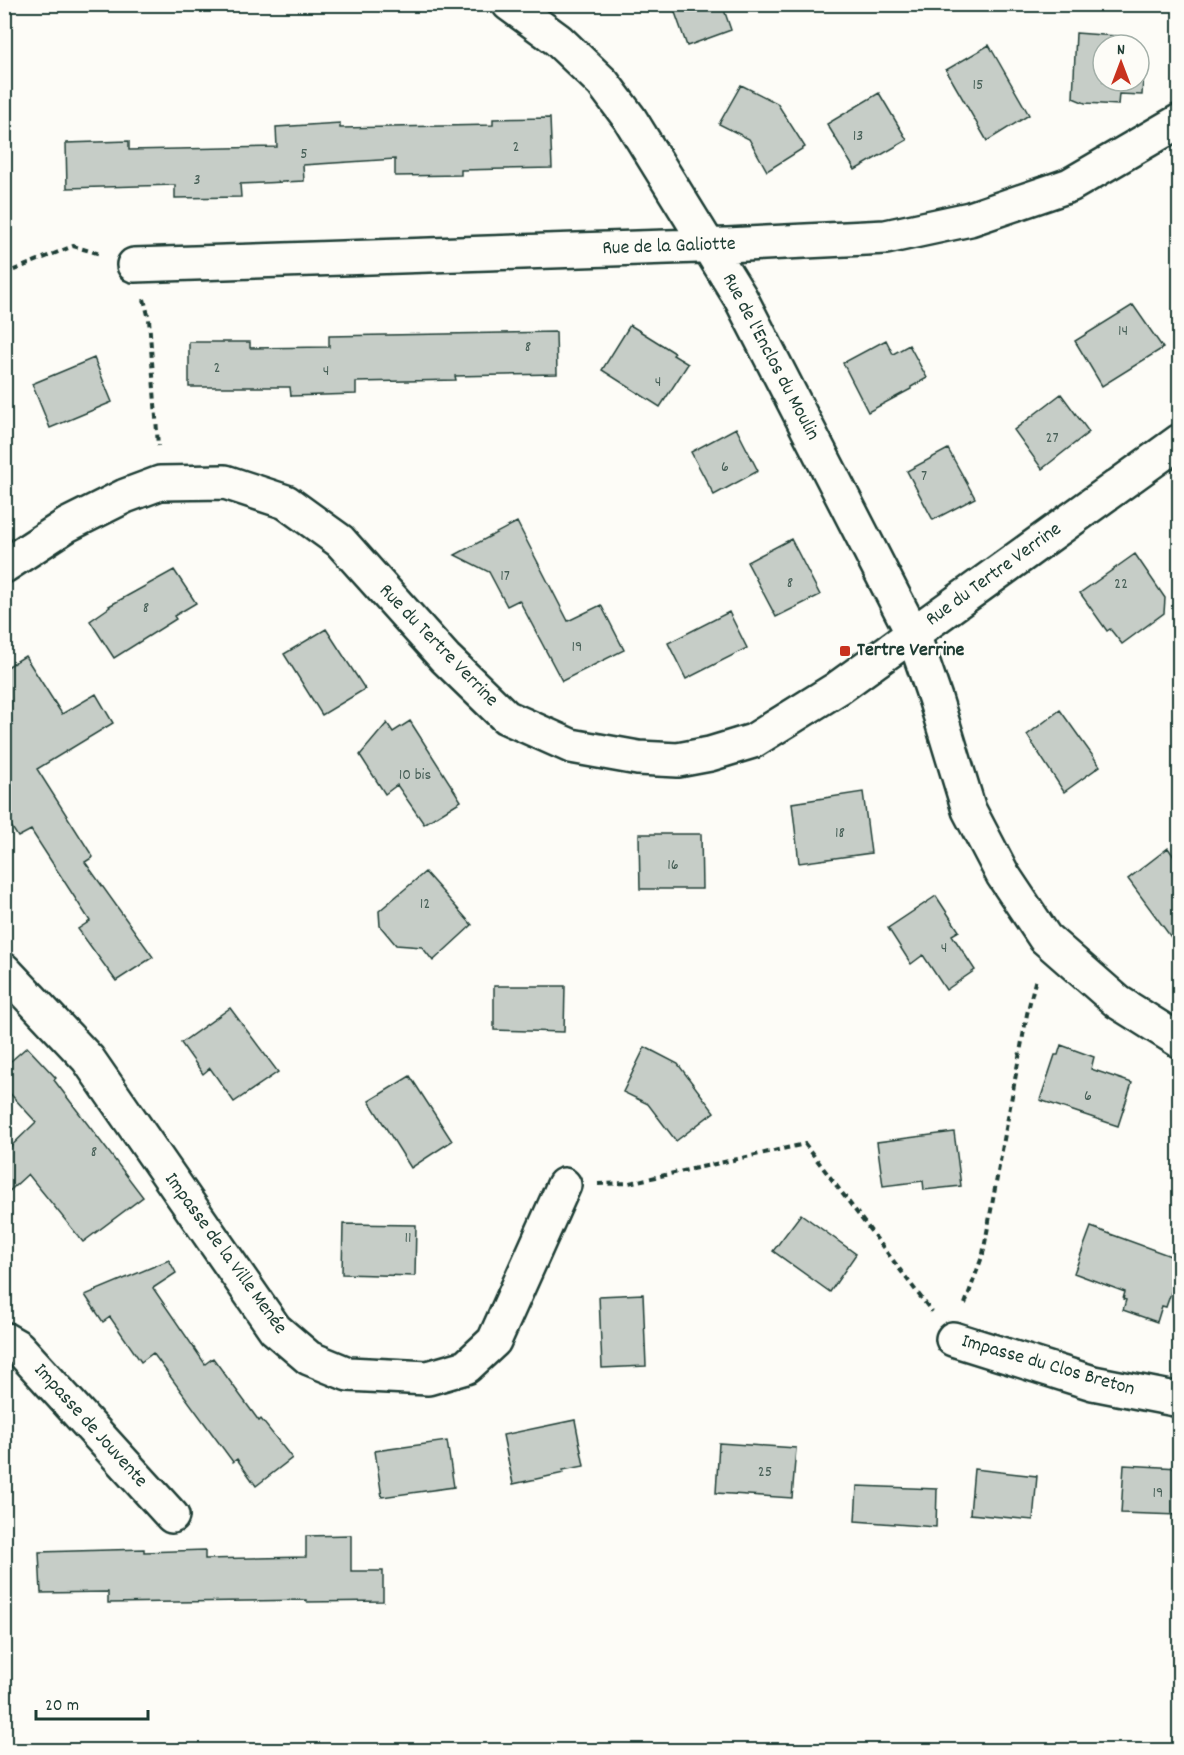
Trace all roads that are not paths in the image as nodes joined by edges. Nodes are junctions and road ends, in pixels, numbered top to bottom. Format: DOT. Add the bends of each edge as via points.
graph roads {
  1 [pos="523,9"];
  2 [pos="1179,121"];
  3 [pos="707,245"];
  4 [pos="134,265"];
  5 [pos="1179,441"];
  6 [pos="4,566"];
  7 [pos="913,634"];
  8 [pos="4,970"];
  9 [pos="1179,1041"];
  10 [pos="564,1185"];
  11 [pos="4,1339"];
  12 [pos="953,1339"];
  13 [pos="1179,1400"];
  14 [pos="172,1516"];
  1 -- 3 [label="street, Rue de l'Enclos du Moulin" via="603,83 630,118"];
  2 -- 3 [label="street, Rue de la Galiotte" via="1070,185 970,219 886,237"];
  3 -- 4 [label="street, Rue de la Galiotte"];
  3 -- 7 [label="street, Rue de l'Enclos du Moulin" via="740,297"];
  5 -- 7 [label="street, Rue du Tertre Verrine"];
  6 -- 7 [label="street, Rue du Tertre Verrine" via="67,525 125,496 160,483 225,482 286,502 340,541 445,658 506,717 571,746 638,758 678,760 753,741"];
  7 -- 9 [label="street" via="969,810 1003,875 1045,938 1119,1002"];
  8 -- 10 [label="street, Impasse de la Ville Menée" via="88,1059 275,1329 309,1358 348,1374 428,1378 466,1366 494,1341"];
  11 -- 14 [label="street, Impasse de Jouvente" via="18,1347"];
  12 -- 13 [label="street, Impasse du Clos Breton" via="1093,1383"];
}
